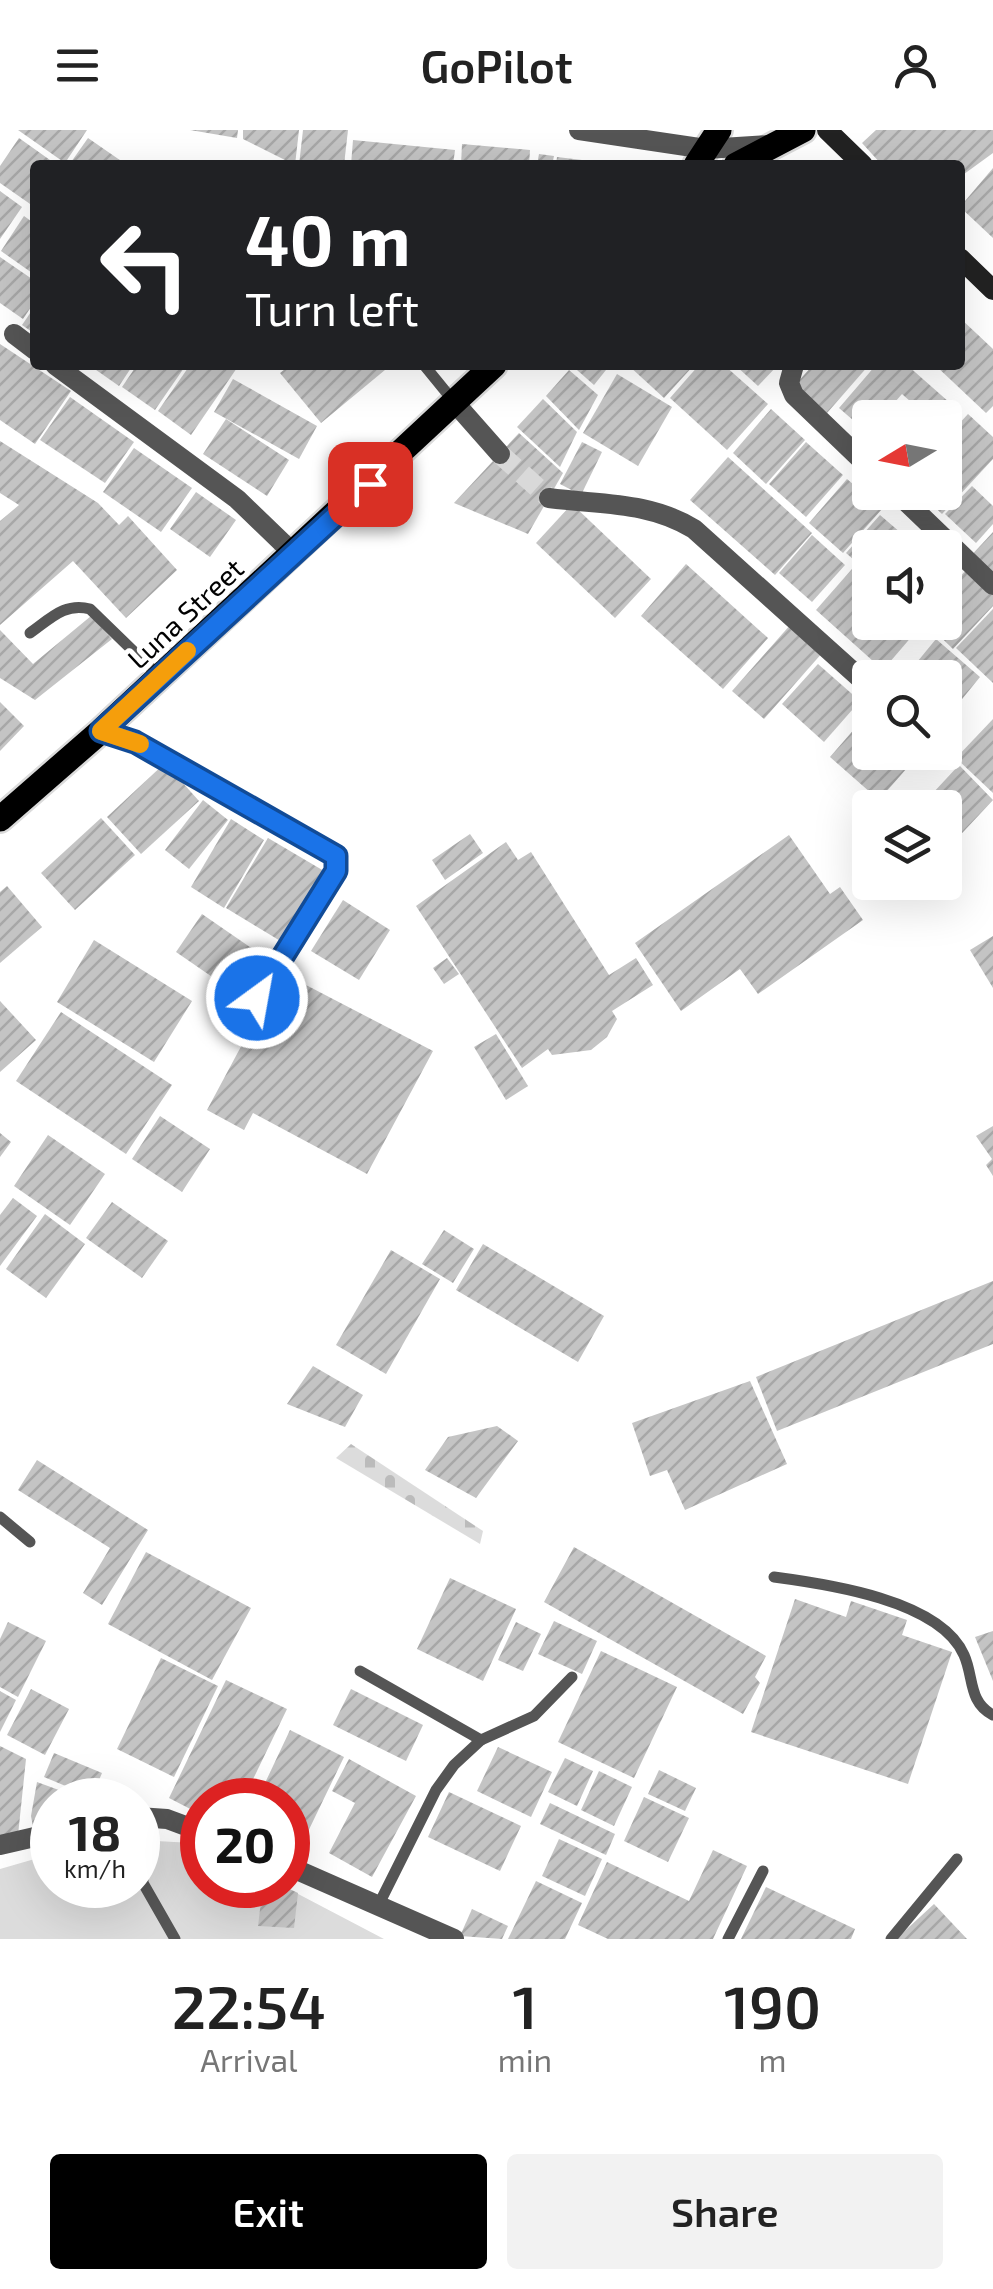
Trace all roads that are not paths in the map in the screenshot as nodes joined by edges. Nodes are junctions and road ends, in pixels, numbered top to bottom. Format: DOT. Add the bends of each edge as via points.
graph roads {
  1 [pos="578,130"];
  2 [pos="804,130"];
  3 [pos="827,130"];
  4 [pos="780,145"];
  5 [pos="707,148"];
  6 [pos="747,160"];
  7 [pos="858,160"];
  8 [pos="965,263"];
  9 [pos="993,290"];
  10 [pos="14,334"];
  11 [pos="30,346"];
  12 [pos="63,370"];
  13 [pos="428,370"];
  14 [pos="489,370"];
  15 [pos="793,370"];
  16 [pos="454,402"];
  17 [pos="852,451"];
  18 [pos="500,454"];
  19 [pos="549,498"];
  20 [pos="915,510"];
  21 [pos="293,553"];
  22 [pos="993,585"];
  23 [pos="30,633"];
  24 [pos="852,672"];
  25 [pos="160,677"];
  26 [pos="101,731"];
  27 [pos="0,819"];
  28 [pos="257,998"];
  29 [pos="0,1517"];
  30 [pos="30,1542"];
  31 [pos="774,1576"];
  32 [pos="360,1672"];
  33 [pos="572,1677"];
  34 [pos="993,1715"];
  35 [pos="481,1740"];
  36 [pos="30,1838"];
  37 [pos="0,1845"];
  38 [pos="957,1859"];
  39 [pos="763,1871"];
  40 [pos="310,1876"];
  41 [pos="378,1906"];
  42 [pos="157,1908"];
  43 [pos="399,1916"];
  44 [pos="175,1939"];
  45 [pos="399,1939"];
  46 [pos="454,1939"];
  47 [pos="728,1939"];
  48 [pos="892,1939"];
  1 -- 5 [label="street"];
  2 -- 4 [label="main road"];
  3 -- 7 [label="main road"];
  4 -- 5 [label="street"];
  4 -- 6 [label="main road"];
  8 -- 9 [label="main road"];
  10 -- 11 [label="street"];
  12 -- 21 [label="street" via="236,500"];
  13 -- 16 [label="lane"];
  14 -- 16 [label="main road, Luna Street"];
  15 -- 17 [label="street" via="794,395"];
  16 -- 18 [label="street"];
  16 -- 21 [label="main road, Luna Street"];
  19 -- 24 [label="street" via="671,515"];
  20 -- 22 [label="street"];
  21 -- 25 [label="main road, Luna Street"];
  23 -- 25 [label="lane" via="64,608 90,608"];
  25 -- 26 [label="main road, Luna Street"];
  26 -- 27 [label="main road, Luna Street"];
  26 -- 28 [label="lane" via="135,742 336,856 336,871"];
  29 -- 30 [label="lane"];
  31 -- 34 [label="lane" via="841,1586 940,1627 964,1653 974,1698"];
  32 -- 35 [label="lane"];
  33 -- 35 [label="lane" via="534,1716"];
  35 -- 41 [label="lane" via="436,1790"];
  36 -- 37 [label="street"];
  38 -- 48 [label="lane"];
  39 -- 47 [label="lane"];
  40 -- 41 [label="street"];
  41 -- 43 [label="street"];
  42 -- 44 [label="lane"];
  43 -- 45 [label="street"];
  43 -- 46 [label="street"];
}
